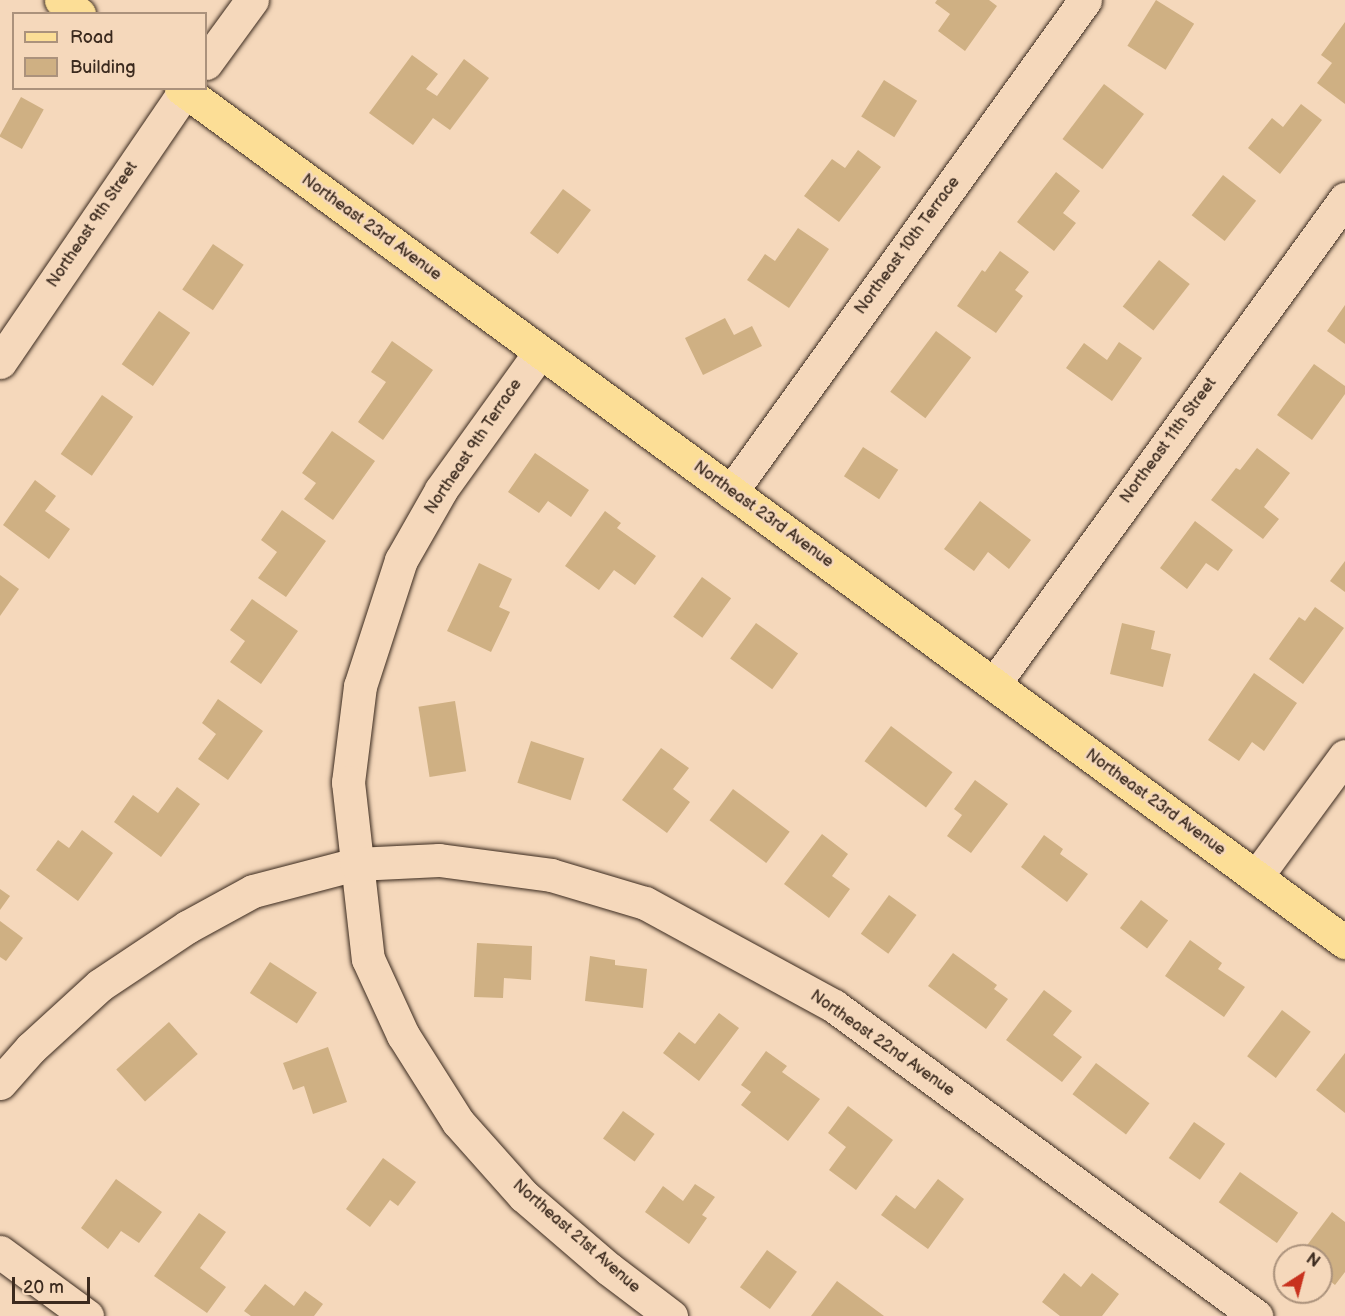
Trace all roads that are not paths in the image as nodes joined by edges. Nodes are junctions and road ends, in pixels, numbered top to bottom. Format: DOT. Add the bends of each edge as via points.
graph roads {
  1 [pos="61,0"];
  2 [pos="252,0"];
  3 [pos="1084,0"];
  4 [pos="76,12"];
  5 [pos="207,62"];
  6 [pos="183,90"];
  7 [pos="185,90"];
  8 [pos="1345,199"];
  9 [pos="540,352"];
  10 [pos="0,362"];
  11 [pos="731,492"];
  12 [pos="994,684"];
  13 [pos="1345,756"];
  14 [pos="356,864"];
  15 [pos="1256,877"];
  16 [pos="1345,942"];
  17 [pos="0,1083"];
  18 [pos="0,1252"];
  19 [pos="87,1316"];
  20 [pos="670,1316"];
  21 [pos="1256,1316"];
  1 -- 4 [label="main road"];
  2 -- 5 [label="street"];
  3 -- 11 [label="street, Northeast 10th Terrace"];
  6 -- 10 [label="street, Northeast 9th Street"];
  7 -- 9 [label="main road, Northeast 23rd Avenue"];
  8 -- 12 [label="street, Northeast 11th Street"];
  9 -- 11 [label="main road, Northeast 23rd Avenue"];
  9 -- 14 [label="street, Northeast 9th Terrace" via="441,490 401,560 360,686 348,782"];
  11 -- 12 [label="main road, Northeast 23rd Avenue"];
  12 -- 15 [label="main road, Northeast 23rd Avenue"];
  13 -- 15 [label="street"];
  14 -- 17 [label="street" via="253,891 187,927 100,985 31,1048"];
  14 -- 20 [label="street, Northeast 21st Avenue" via="368,959 403,1035 458,1122 524,1196"];
  14 -- 21 [label="street, Northeast 22nd Avenue" via="450,862 551,875 645,903 834,1006"];
  15 -- 16 [label="main road, Northeast 23rd Avenue"];
  18 -- 19 [label="street"];
}
